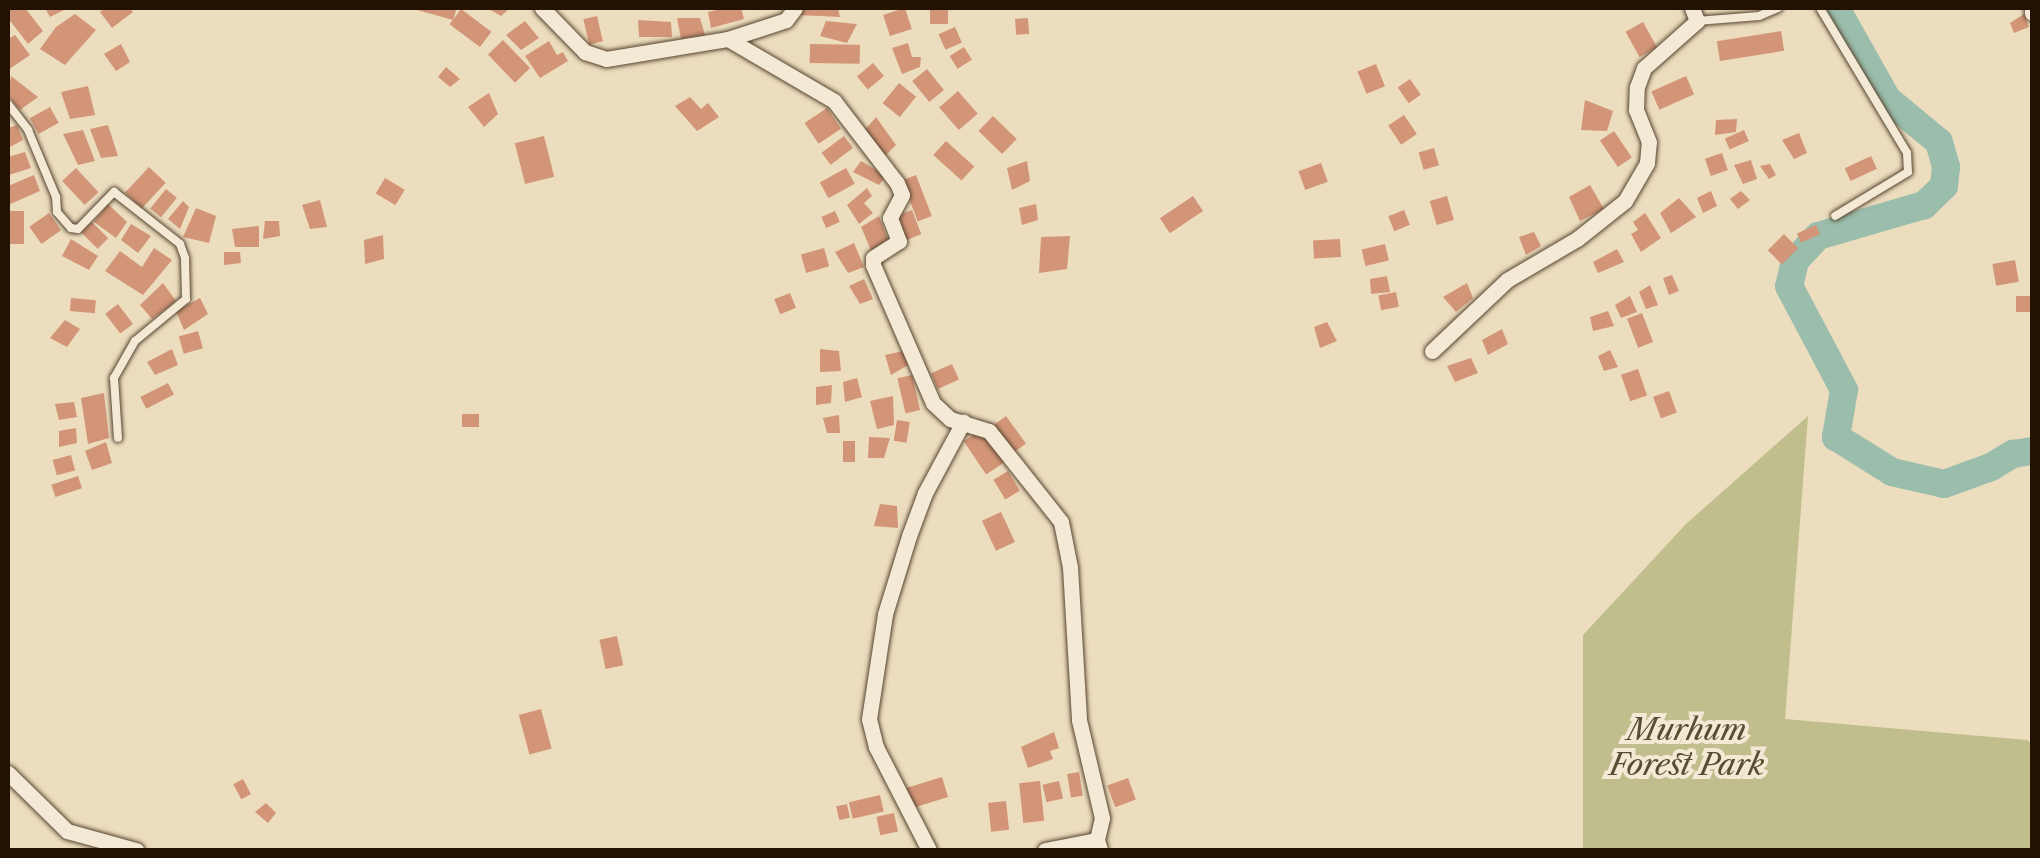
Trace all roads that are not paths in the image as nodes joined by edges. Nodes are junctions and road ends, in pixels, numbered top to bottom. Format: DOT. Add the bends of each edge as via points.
graph roads {
  1 [pos="542,8"];
  2 [pos="795,8"];
  3 [pos="1778,8"];
  4 [pos="1820,8"];
  5 [pos="1694,14"];
  6 [pos="728,40"];
  7 [pos="8,104"];
  8 [pos="1835,216"];
  9 [pos="1432,351"];
  10 [pos="963,422"];
  11 [pos="118,438"];
  12 [pos="8,772"];
  13 [pos="1099,845"];
  14 [pos="136,850"];
  15 [pos="929,850"];
  16 [pos="1045,850"];
  1 -- 6 [label="street" via="586,52 606,59"];
  2 -- 6 [label="street" via="786,20"];
  3 -- 5 [label="lane" via="1759,16"];
  4 -- 8 [label="lane" via="1908,154 1908,172"];
  5 -- 9 [label="street" via="1644,68 1637,87 1636,110 1649,142 1626,201 1507,280"];
  6 -- 10 [label="street" via="834,101 897,183 902,195 890,218 899,241 873,264 934,402"];
  7 -- 11 [label="lane" via="28,130 57,212 70,228 78,229 114,192 180,244 185,258 186,299 135,341 114,378"];
  10 -- 13 [label="street" via="988,431 1048,502 1066,540 1079,720 1102,818"];
  10 -- 15 [label="street" via="924,493 910,536 886,614 869,719"];
  12 -- 14 [label="street" via="67,831"];
  13 -- 16 [label="street"];
}
